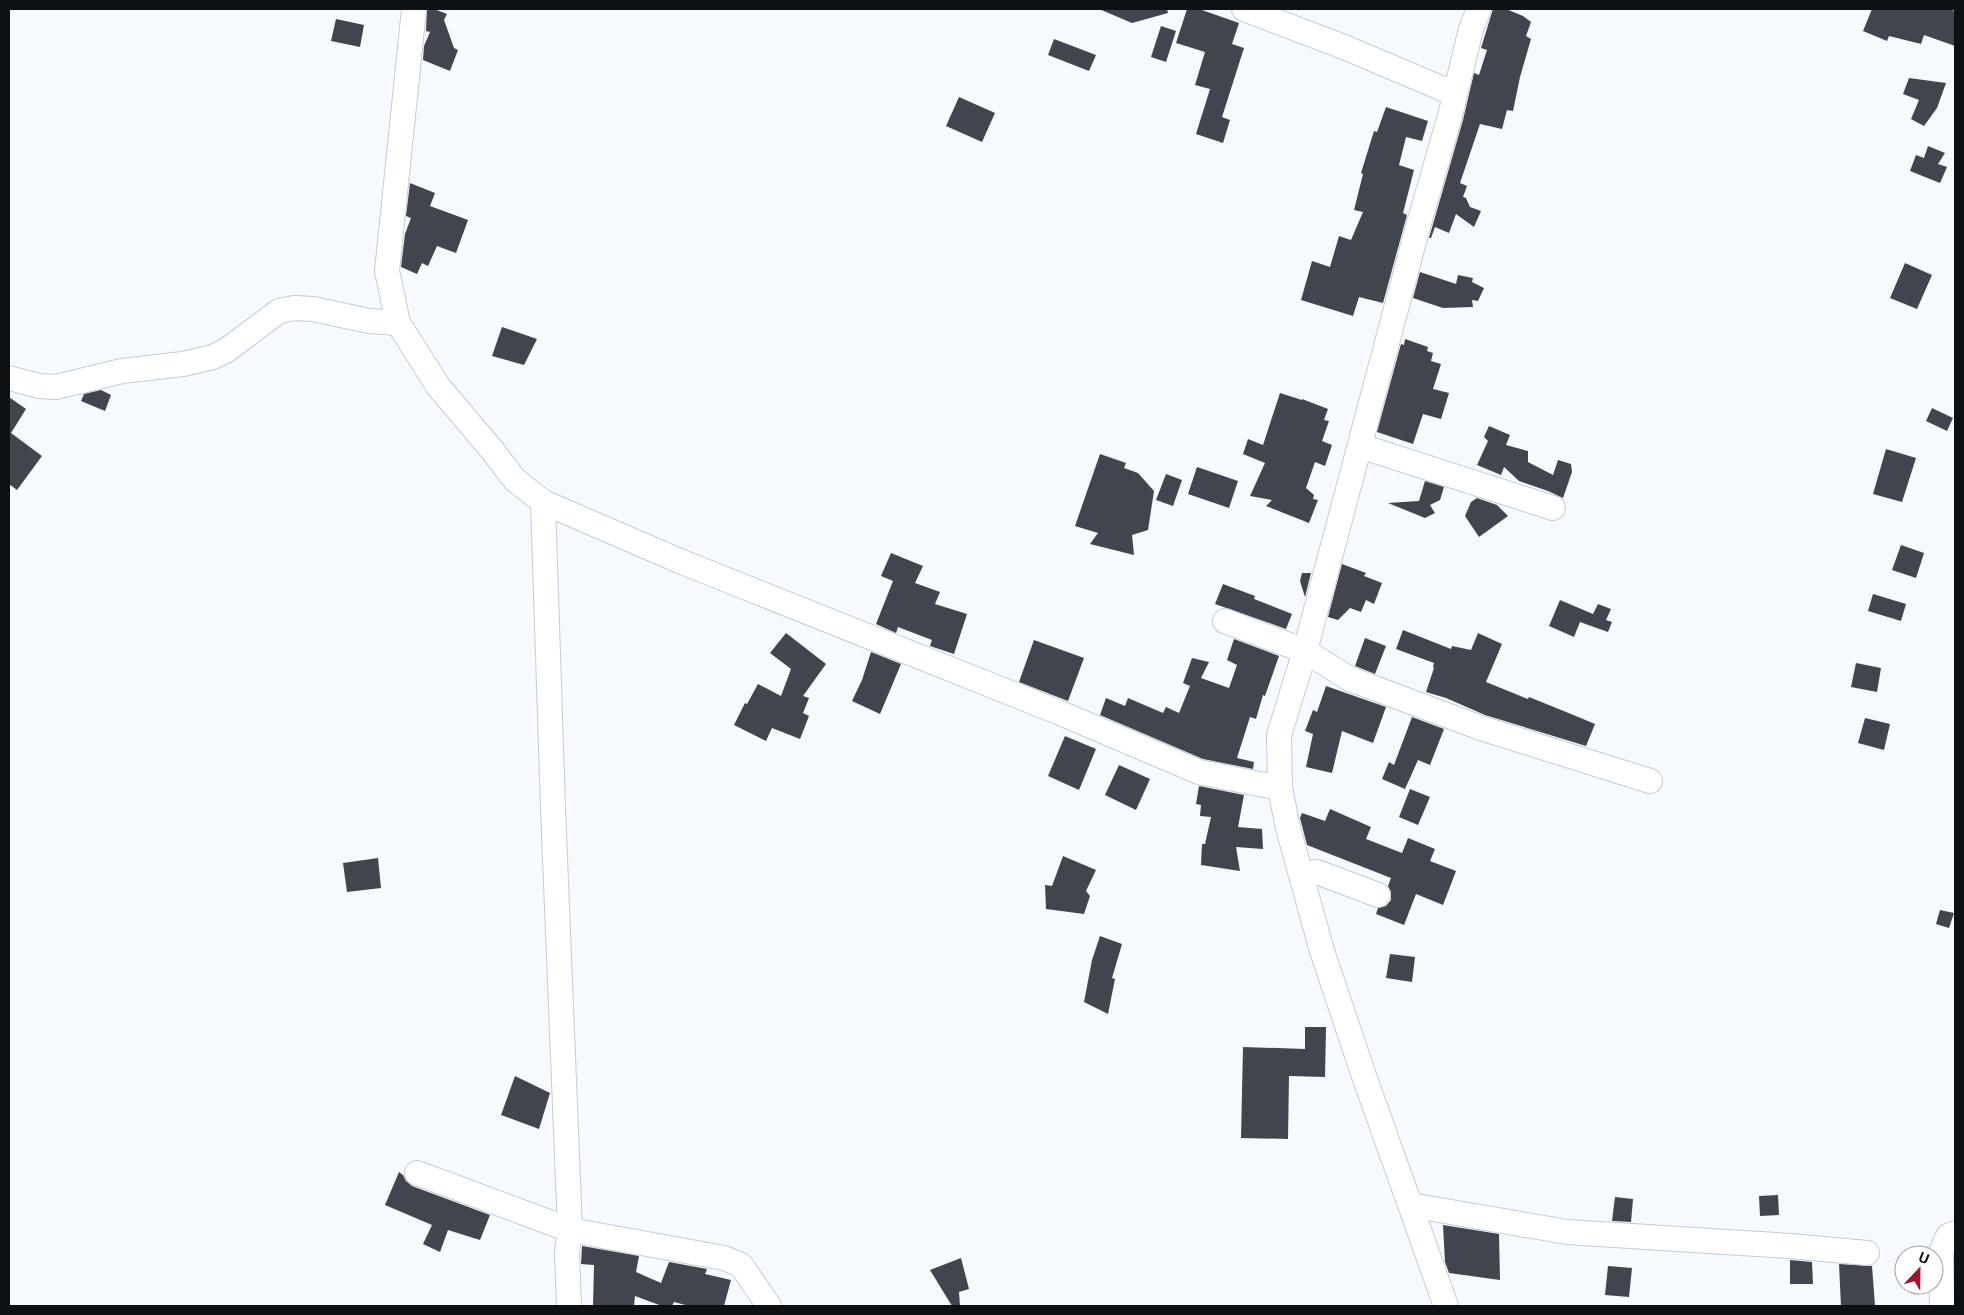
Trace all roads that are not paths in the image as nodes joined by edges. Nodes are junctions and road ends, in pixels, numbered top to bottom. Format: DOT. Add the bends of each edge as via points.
graph roads {
  1 [pos="414,9"];
  2 [pos="1244,9"];
  3 [pos="1479,9"];
  4 [pos="1456,94"];
  5 [pos="398,323"];
  6 [pos="9,378"];
  7 [pos="1360,446"];
  8 [pos="543,502"];
  9 [pos="1552,508"];
  10 [pos="1225,621"];
  11 [pos="1305,651"];
  12 [pos="1650,781"];
  13 [pos="1280,788"];
  14 [pos="1302,878"];
  15 [pos="1378,896"];
  16 [pos="418,1173"];
  17 [pos="1410,1206"];
  18 [pos="570,1230"];
  19 [pos="1955,1234"];
  20 [pos="1867,1253"];
  21 [pos="569,1306"];
  22 [pos="769,1306"];
  23 [pos="1446,1306"];
  24 [pos="1942,1306"];
  1 -- 5 [label="street" via="387,271"];
  2 -- 4 [label="street"];
  3 -- 4 [label="street"];
  4 -- 7 [label="street"];
  5 -- 6 [label="street" via="294,308 279,311 227,350 205,359 122,371 56,386 39,386"];
  5 -- 8 [label="street" via="438,386 515,480"];
  7 -- 9 [label="street"];
  7 -- 11 [label="street"];
  8 -- 13 [label="street" via="682,562 1058,712 1199,772"];
  8 -- 18 [label="street"];
  10 -- 11 [label="street"];
  11 -- 12 [label="street" via="1350,679 1481,728"];
  11 -- 13 [label="street" via="1278,735"];
  13 -- 14 [label="street"];
  14 -- 15 [label="street" via="1317,872"];
  14 -- 17 [label="street" via="1322,951"];
  16 -- 18 [label="street"];
  17 -- 20 [label="street" via="1567,1232"];
  17 -- 23 [label="street"];
  18 -- 21 [label="street" via="567,1253"];
  18 -- 22 [label="street" via="724,1258 741,1265"];
  19 -- 24 [label="street" via="1948,1236 1941,1252"];
}
